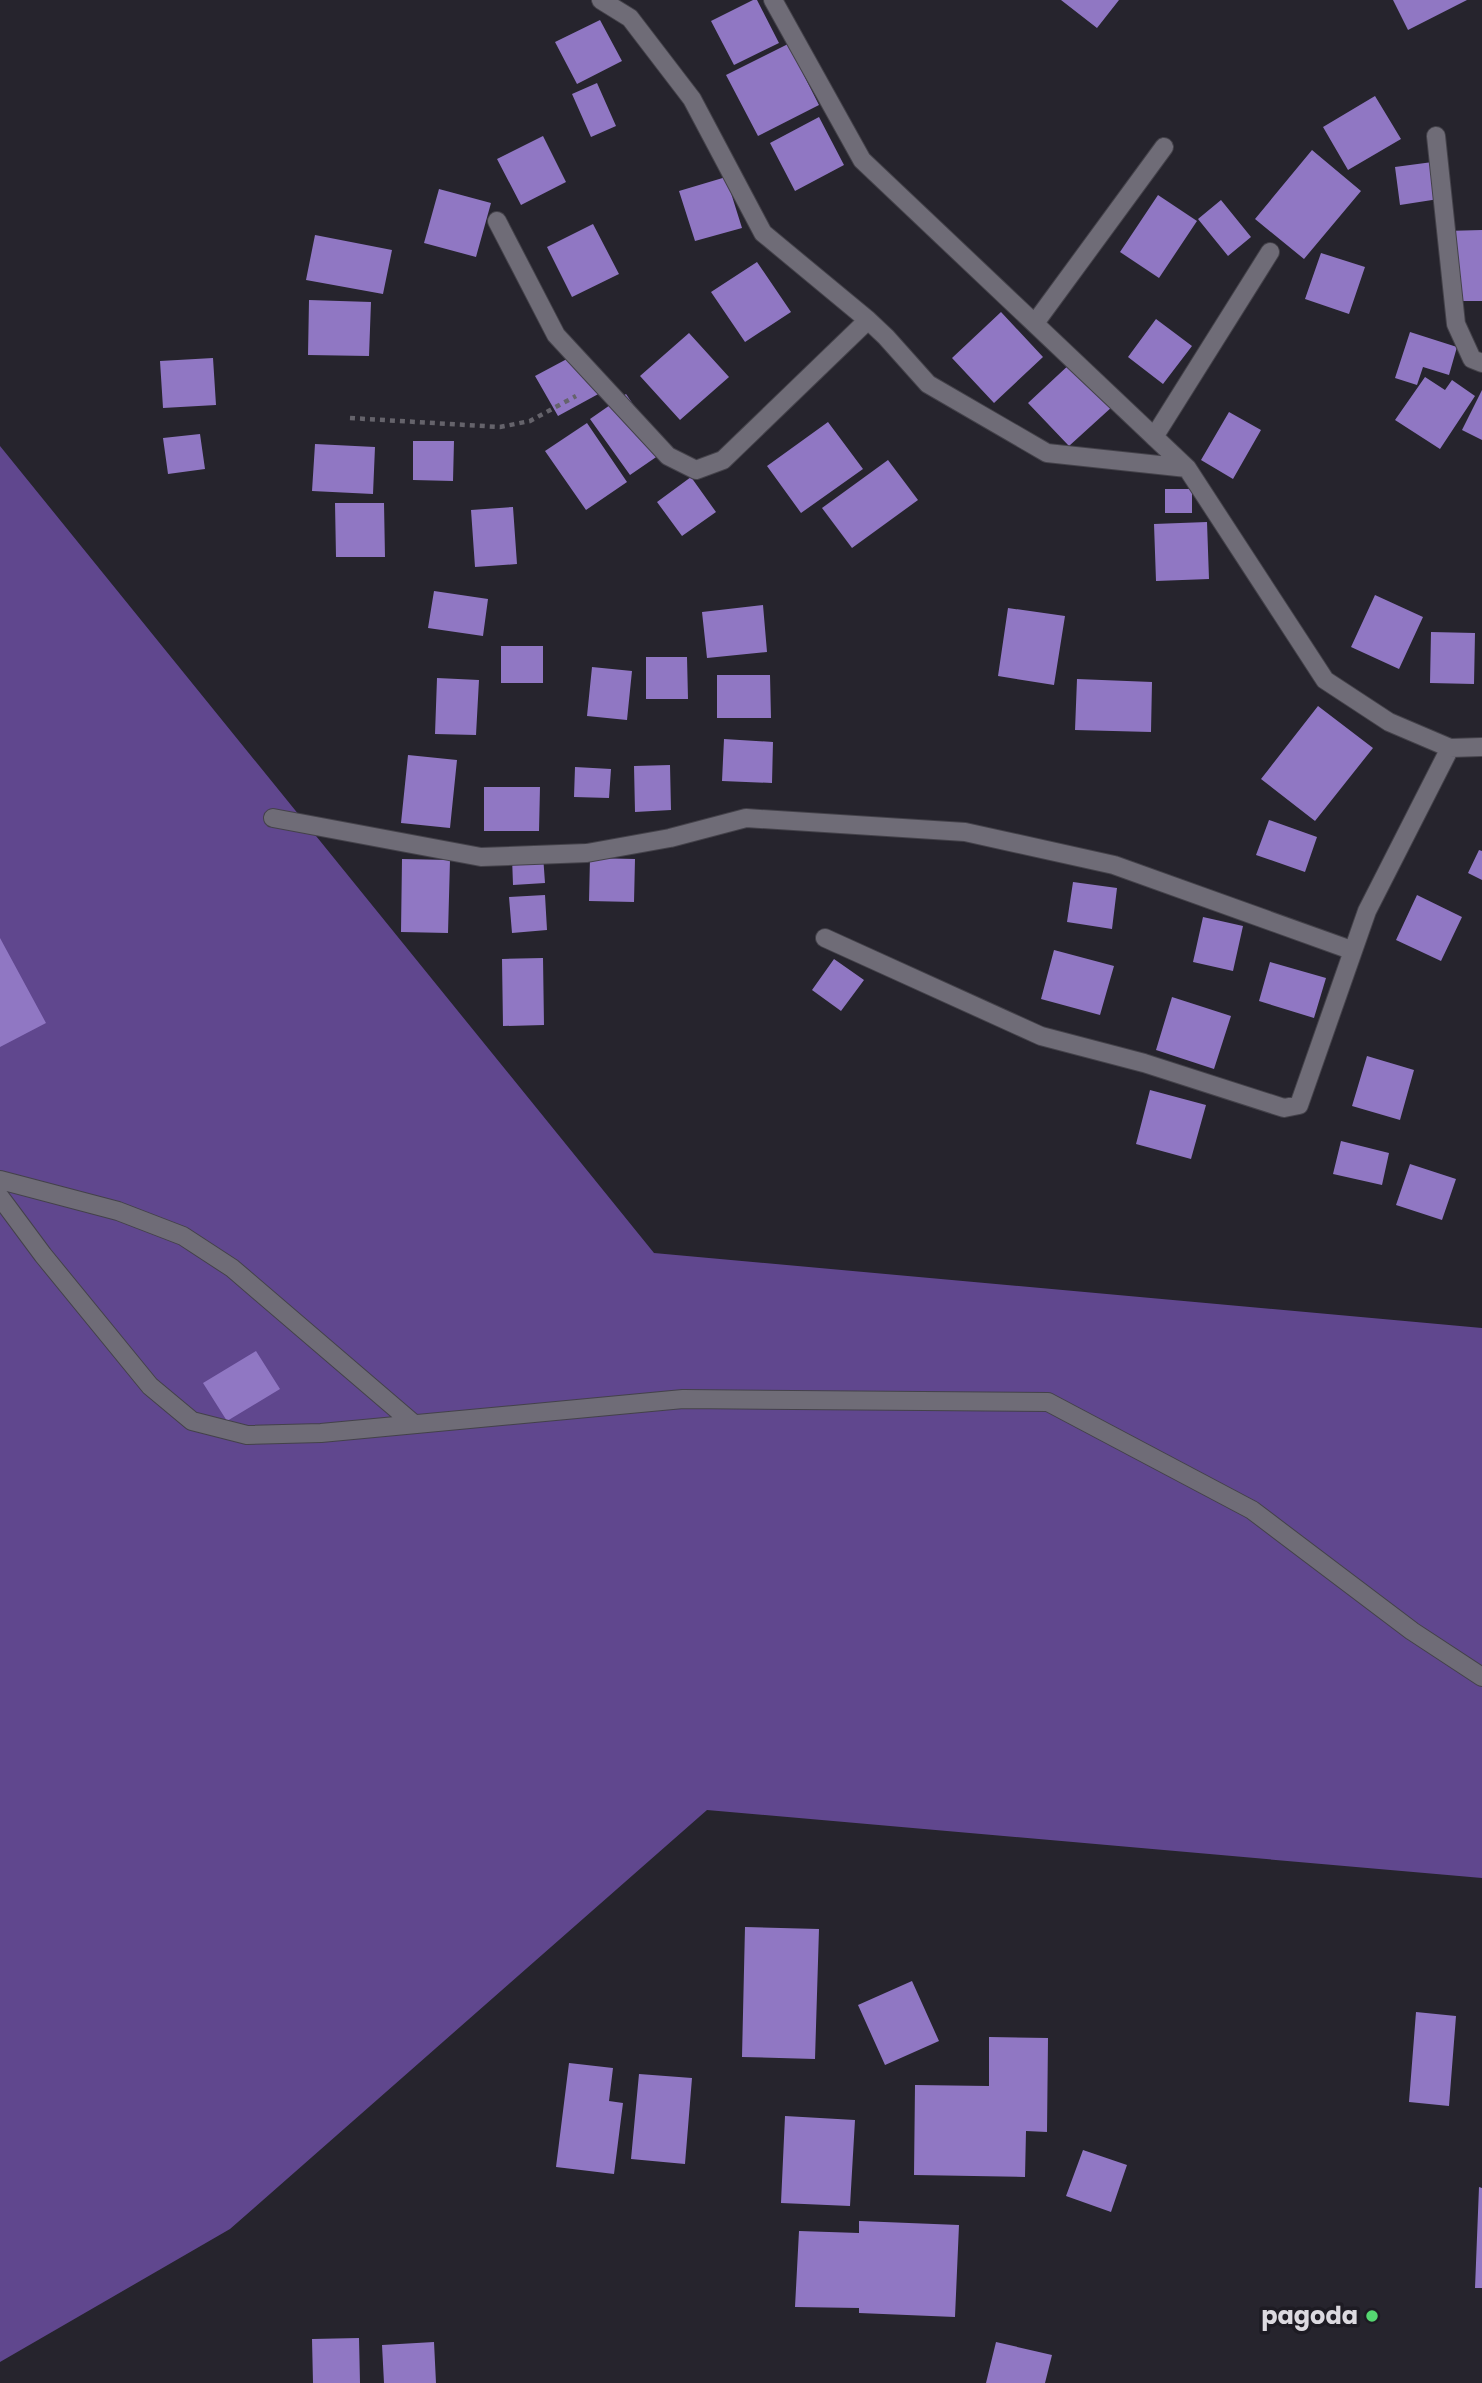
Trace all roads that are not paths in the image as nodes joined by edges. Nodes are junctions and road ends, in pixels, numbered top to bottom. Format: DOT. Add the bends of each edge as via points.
graph roads {
  1 [pos="601,0"];
  2 [pos="773,0"];
  3 [pos="1436,136"];
  4 [pos="1164,147"];
  5 [pos="497,220"];
  6 [pos="1270,252"];
  7 [pos="868,320"];
  8 [pos="1035,323"];
  9 [pos="1482,363"];
  10 [pos="1154,437"];
  11 [pos="1187,468"];
  12 [pos="1482,747"];
  13 [pos="1450,748"];
  14 [pos="273,818"];
  15 [pos="825,938"];
  16 [pos="1351,950"];
  17 [pos="0,1180"];
  18 [pos="0,1197"];
  19 [pos="414,1424"];
  20 [pos="1482,1677"];
  1 -- 7 [label="street" via="630,18 692,99 763,233"];
  2 -- 8 [label="street" via="862,160"];
  3 -- 9 [label="street" via="1456,324 1472,359"];
  4 -- 8 [label="street"];
  5 -- 7 [label="street" via="556,335 668,456 696,470 723,460"];
  6 -- 10 [label="street"];
  7 -- 11 [label="street" via="928,384 1046,453"];
  8 -- 10 [label="street"];
  10 -- 11 [label="street"];
  11 -- 13 [label="street" via="1325,680 1389,722"];
  12 -- 13 [label="street"];
  13 -- 16 [label="street"];
  14 -- 16 [label="street" via="481,856 587,853 746,818 965,832 1114,865"];
  15 -- 16 [label="street" via="1041,1036 1284,1108 1299,1105"];
  17 -- 19 [label="street" via="118,1211 183,1236 232,1268"];
  18 -- 19 [label="street" via="150,1386 192,1421 247,1435"];
  19 -- 20 [label="street" via="683,1399 1048,1402 1252,1510 1412,1631"];
}
